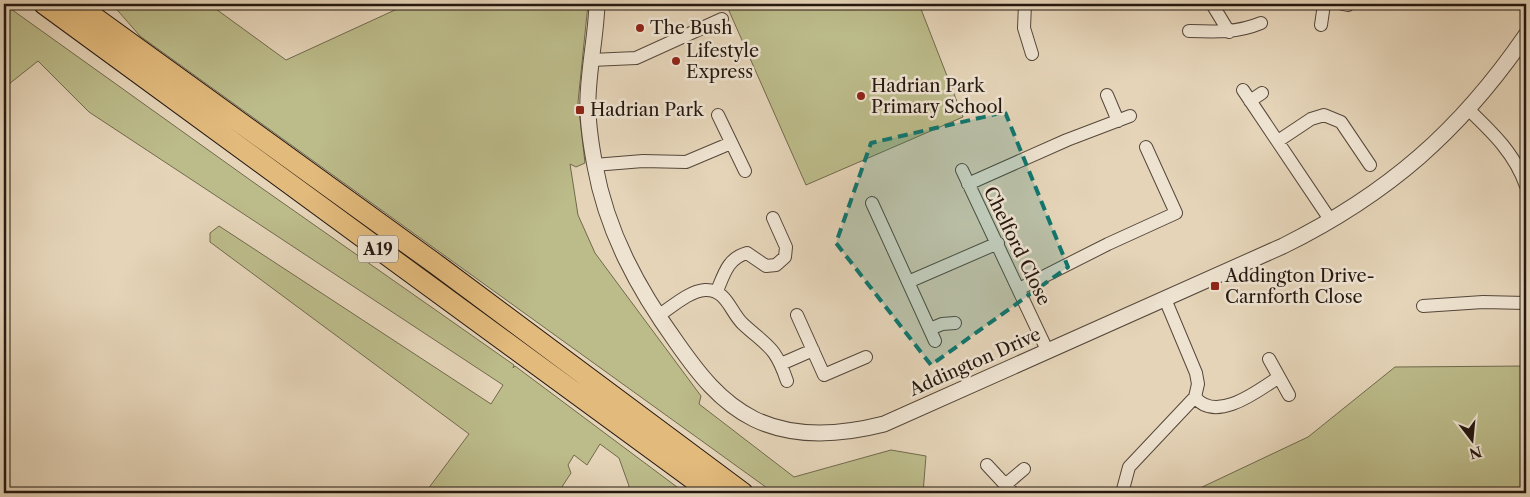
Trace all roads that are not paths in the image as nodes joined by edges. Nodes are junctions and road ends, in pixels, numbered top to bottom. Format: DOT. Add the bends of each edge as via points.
graph roads {
  1 [pos="44,4"];
  2 [pos="76,4"];
  3 [pos="597,4"];
  4 [pos="1025,4"];
  5 [pos="1212,4"];
  6 [pos="1324,4"];
  7 [pos="722,19"];
  8 [pos="1261,23"];
  9 [pos="1321,25"];
  10 [pos="1189,31"];
  11 [pos="1229,32"];
  12 [pos="1526,35"];
  13 [pos="1032,54"];
  14 [pos="591,60"];
  15 [pos="1262,93"];
  16 [pos="1107,95"];
  17 [pos="1469,110"];
  18 [pos="718,115"];
  19 [pos="1278,141"];
  20 [pos="731,143"];
  21 [pos="1146,147"];
  22 [pos="594,165"];
  23 [pos="1370,165"];
  24 [pos="962,170"];
  25 [pos="745,171"];
  26 [pos="968,184"];
  27 [pos="1526,186"];
  28 [pos="872,203"];
  29 [pos="773,218"];
  30 [pos="1331,221"];
  31 [pos="998,243"];
  32 [pos="908,282"];
  33 [pos="1019,289"];
  34 [pos="717,291"];
  35 [pos="1165,298"];
  36 [pos="1526,303"];
  37 [pos="1423,306"];
  38 [pos="797,315"];
  39 [pos="658,316"];
  40 [pos="956,322"];
  41 [pos="813,350"];
  42 [pos="1047,350"];
  43 [pos="866,357"];
  44 [pos="1268,359"];
  45 [pos="781,364"];
  46 [pos="1279,377"];
  47 [pos="787,381"];
  48 [pos="1289,395"];
  49 [pos="1195,397"];
  50 [pos="987,465"];
  51 [pos="1024,469"];
  52 [pos="1009,489"];
  53 [pos="712,493"];
  54 [pos="743,493"];
  55 [pos="1122,493"];
  1 -- 53 [label="highway, A19"];
  2 -- 54 [label="highway, A19" via="429,259"];
  3 -- 14 [label="street, Addington Drive"];
  4 -- 13 [label="street" via="1024,28"];
  5 -- 11 [label="street"];
  6 -- 9 [label="street"];
  7 -- 14 [label="street" via="636,58"];
  8 -- 11 [label="street"];
  10 -- 11 [label="street"];
  12 -- 17 [label="street, Addington Drive" via="1500,74"];
  14 -- 22 [label="street, Addington Drive" via="588,99"];
  15 -- 19 [label="street" via="1246,96"];
  16 -- 26 [label="street, Chelford Close" via="1124,118"];
  17 -- 27 [label="street" via="1502,142"];
  17 -- 30 [label="street, Addington Drive" via="1406,169"];
  18 -- 20 [label="street"];
  19 -- 23 [label="street" via="1311,119 1324,115 1341,122"];
  19 -- 30 [label="street"];
  20 -- 22 [label="street" via="686,162"];
  20 -- 25 [label="street"];
  21 -- 33 [label="street" via="1176,214"];
  22 -- 39 [label="street, Addington Drive" via="615,236"];
  24 -- 26 [label="street, Chelford Close"];
  26 -- 31 [label="street, Chelford Close"];
  28 -- 32 [label="street"];
  29 -- 34 [label="street" via="786,247 785,257 776,265 766,266 747,253 736,256"];
  30 -- 35 [label="street, Addington Drive"];
  31 -- 32 [label="street"];
  31 -- 33 [label="street, Chelford Close"];
  32 -- 40 [label="street" via="932,335 942,324"];
  33 -- 42 [label="street, Chelford Close"];
  34 -- 39 [label="street" via="704,290 690,295"];
  34 -- 45 [label="street" via="742,323 774,351"];
  35 -- 42 [label="street, Addington Drive"];
  35 -- 49 [label="street" via="1196,373"];
  36 -- 37 [label="street"];
  38 -- 41 [label="street"];
  39 -- 42 [label="street, Addington Drive" via="704,380 727,402 755,420 782,430 822,434 884,424"];
  41 -- 43 [label="street" via="824,375"];
  41 -- 45 [label="street"];
  44 -- 46 [label="street"];
  45 -- 47 [label="street"];
  46 -- 48 [label="street"];
  46 -- 49 [label="street" via="1233,405 1200,404"];
  49 -- 55 [label="street" via="1129,467"];
  50 -- 52 [label="street"];
  51 -- 52 [label="street"];
}
